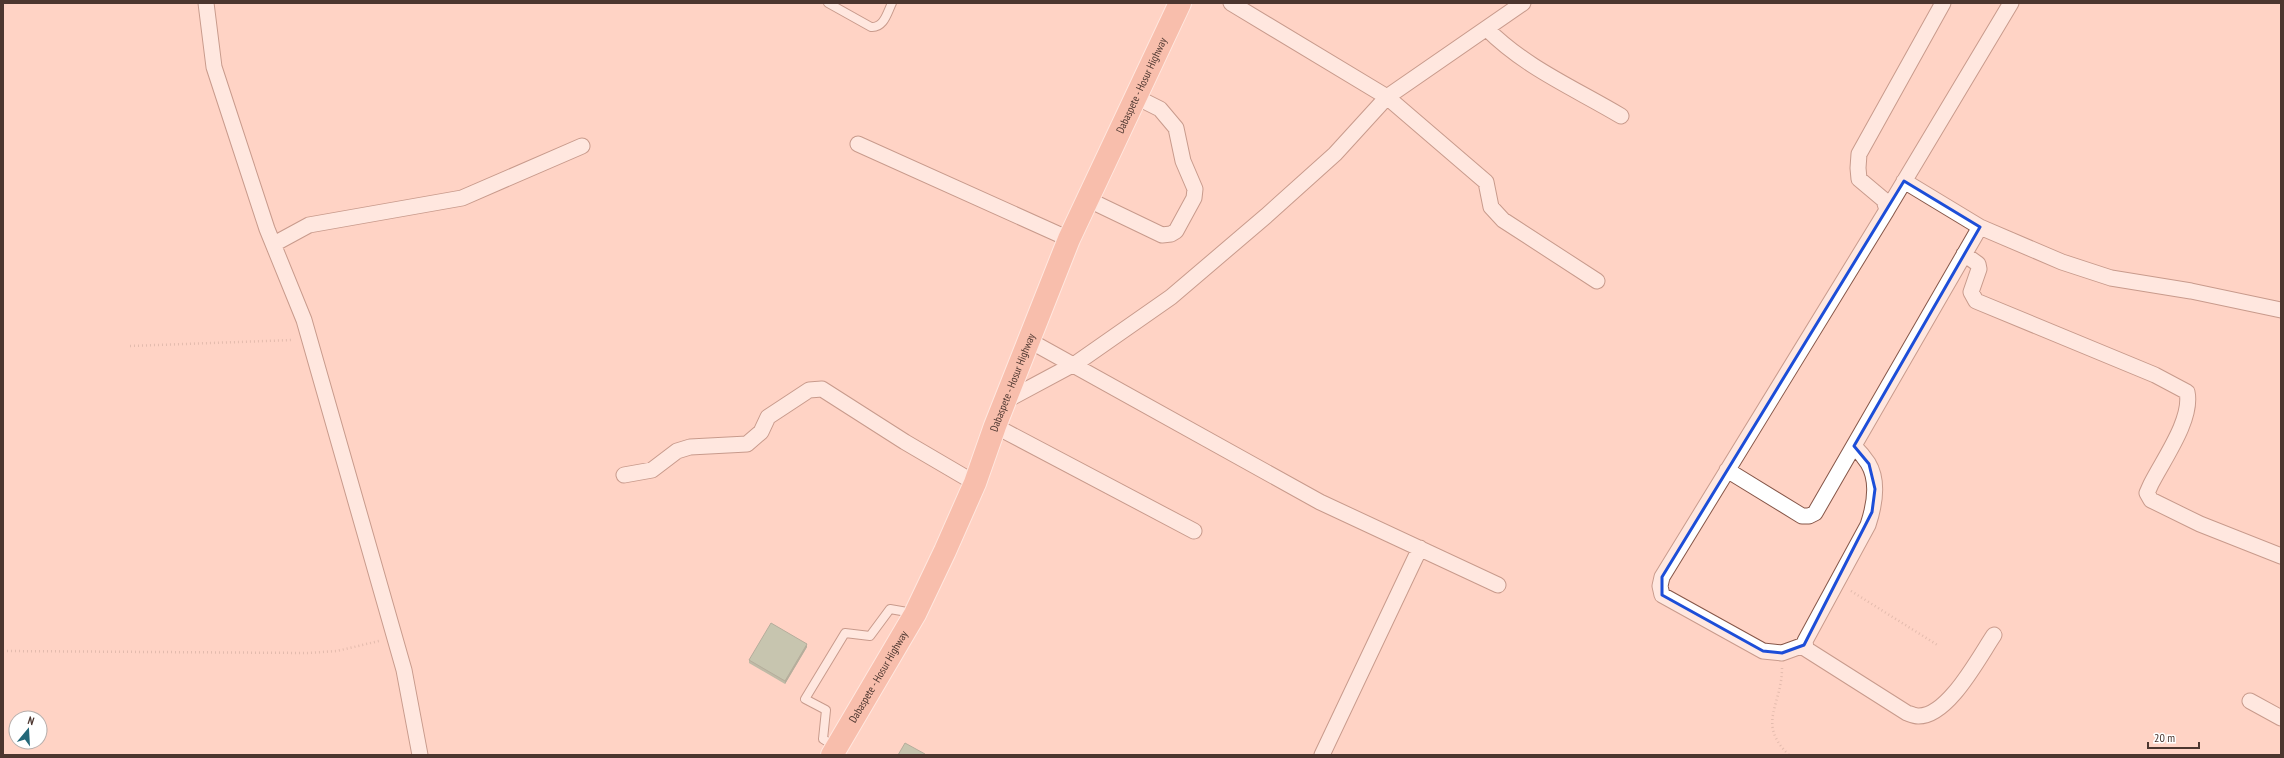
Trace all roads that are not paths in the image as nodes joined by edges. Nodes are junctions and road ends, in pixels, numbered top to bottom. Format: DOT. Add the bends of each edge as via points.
graph roads {
  1 [pos="206,3"];
  2 [pos="828,3"];
  3 [pos="892,3"];
  4 [pos="1180,3"];
  5 [pos="1231,3"];
  6 [pos="1523,3"];
  7 [pos="1944,3"];
  8 [pos="2010,3"];
  9 [pos="1487,28"];
  10 [pos="1136,97"];
  11 [pos="1387,97"];
  12 [pos="1621,116"];
  13 [pos="858,144"];
  14 [pos="582,146"];
  15 [pos="1904,181"];
  16 [pos="1087,200"];
  17 [pos="1887,210"];
  18 [pos="1980,227"];
  19 [pos="1069,239"];
  20 [pos="274,244"];
  21 [pos="1964,254"];
  22 [pos="1596,281"];
  23 [pos="2281,310"];
  24 [pos="1030,341"];
  25 [pos="1007,400"];
  26 [pos="995,426"];
  27 [pos="1854,446"];
  28 [pos="1728,470"];
  29 [pos="624,475"];
  30 [pos="975,483"];
  31 [pos="1194,531"];
  32 [pos="1420,548"];
  33 [pos="2281,556"];
  34 [pos="1498,585"];
  35 [pos="915,614"];
  36 [pos="1994,635"];
  37 [pos="1804,645"];
  38 [pos="2250,702"];
  39 [pos="2281,718"];
  40 [pos="834,751"];
  41 [pos="420,755"];
  42 [pos="1322,755"];
  1 -- 20 [label="street" via="214,67"];
  2 -- 3 [label="lane" via="871,27 881,25"];
  4 -- 10 [label="highway, Dabaspete - Hosur Highway"];
  5 -- 11 [label="street"];
  6 -- 9 [label="street"];
  7 -- 17 [label="street" via="1859,154 1859,179 1884,200"];
  8 -- 15 [label="street"];
  9 -- 11 [label="street"];
  9 -- 12 [label="street" via="1507,48 1537,70 1575,88"];
  10 -- 16 [label="highway, Dabaspete - Hosur Highway"];
  10 -- 16 [label="street" via="1160,109 1176,128 1183,161 1195,189 1194,198 1176,231 1162,235"];
  11 -- 22 [label="street" via="1486,182 1491,207 1503,220"];
  11 -- 25 [label="street" via="1335,154 1171,297 1078,362"];
  13 -- 19 [label="street"];
  14 -- 20 [label="street" via="462,198 309,225"];
  15 -- 17 [label="street"];
  15 -- 18 [label="street"];
  16 -- 19 [label="highway, Dabaspete - Hosur Highway"];
  17 -- 28 [label="street"];
  18 -- 21 [label="street"];
  18 -- 23 [label="street" via="2062,262 2111,278 2191,291"];
  19 -- 24 [label="highway, Dabaspete - Hosur Highway"];
  20 -- 41 [label="street" via="309,339 395,637"];
  21 -- 27 [label="street"];
  21 -- 33 [label="street" via="1978,264 1979,269 1971,292 1976,301 2155,375 2187,392 2189,401 2184,421 2147,493 2151,500 2200,524"];
  24 -- 25 [label="highway, Dabaspete - Hosur Highway"];
  24 -- 32 [label="street" via="1320,502"];
  25 -- 26 [label="highway, Dabaspete - Hosur Highway"];
  26 -- 30 [label="highway, Dabaspete - Hosur Highway"];
  26 -- 31 [label="street"];
  27 -- 28 [label="street" via="1815,513 1809,516 1802,516"];
  27 -- 37 [label="street" via="1869,464 1875,489 1872,512 1868,525"];
  28 -- 37 [label="street" via="1662,577 1662,595 1763,651 1782,653"];
  29 -- 30 [label="street" via="652,470 678,451 690,447 747,444 761,432 768,417 815,388 822,389"];
  30 -- 35 [label="highway, Dabaspete - Hosur Highway"];
  32 -- 34 [label="street"];
  32 -- 42 [label="street"];
  35 -- 40 [label="highway, Dabaspete - Hosur Highway"];
  35 -- 40 [label="lane" via="890,610 870,636 845,633 805,699 826,710 823,739"];
  36 -- 37 [label="street" via="1951,699 1928,714 1918,716 1907,713 1806,649"];
  38 -- 39 [label="street"];
}
